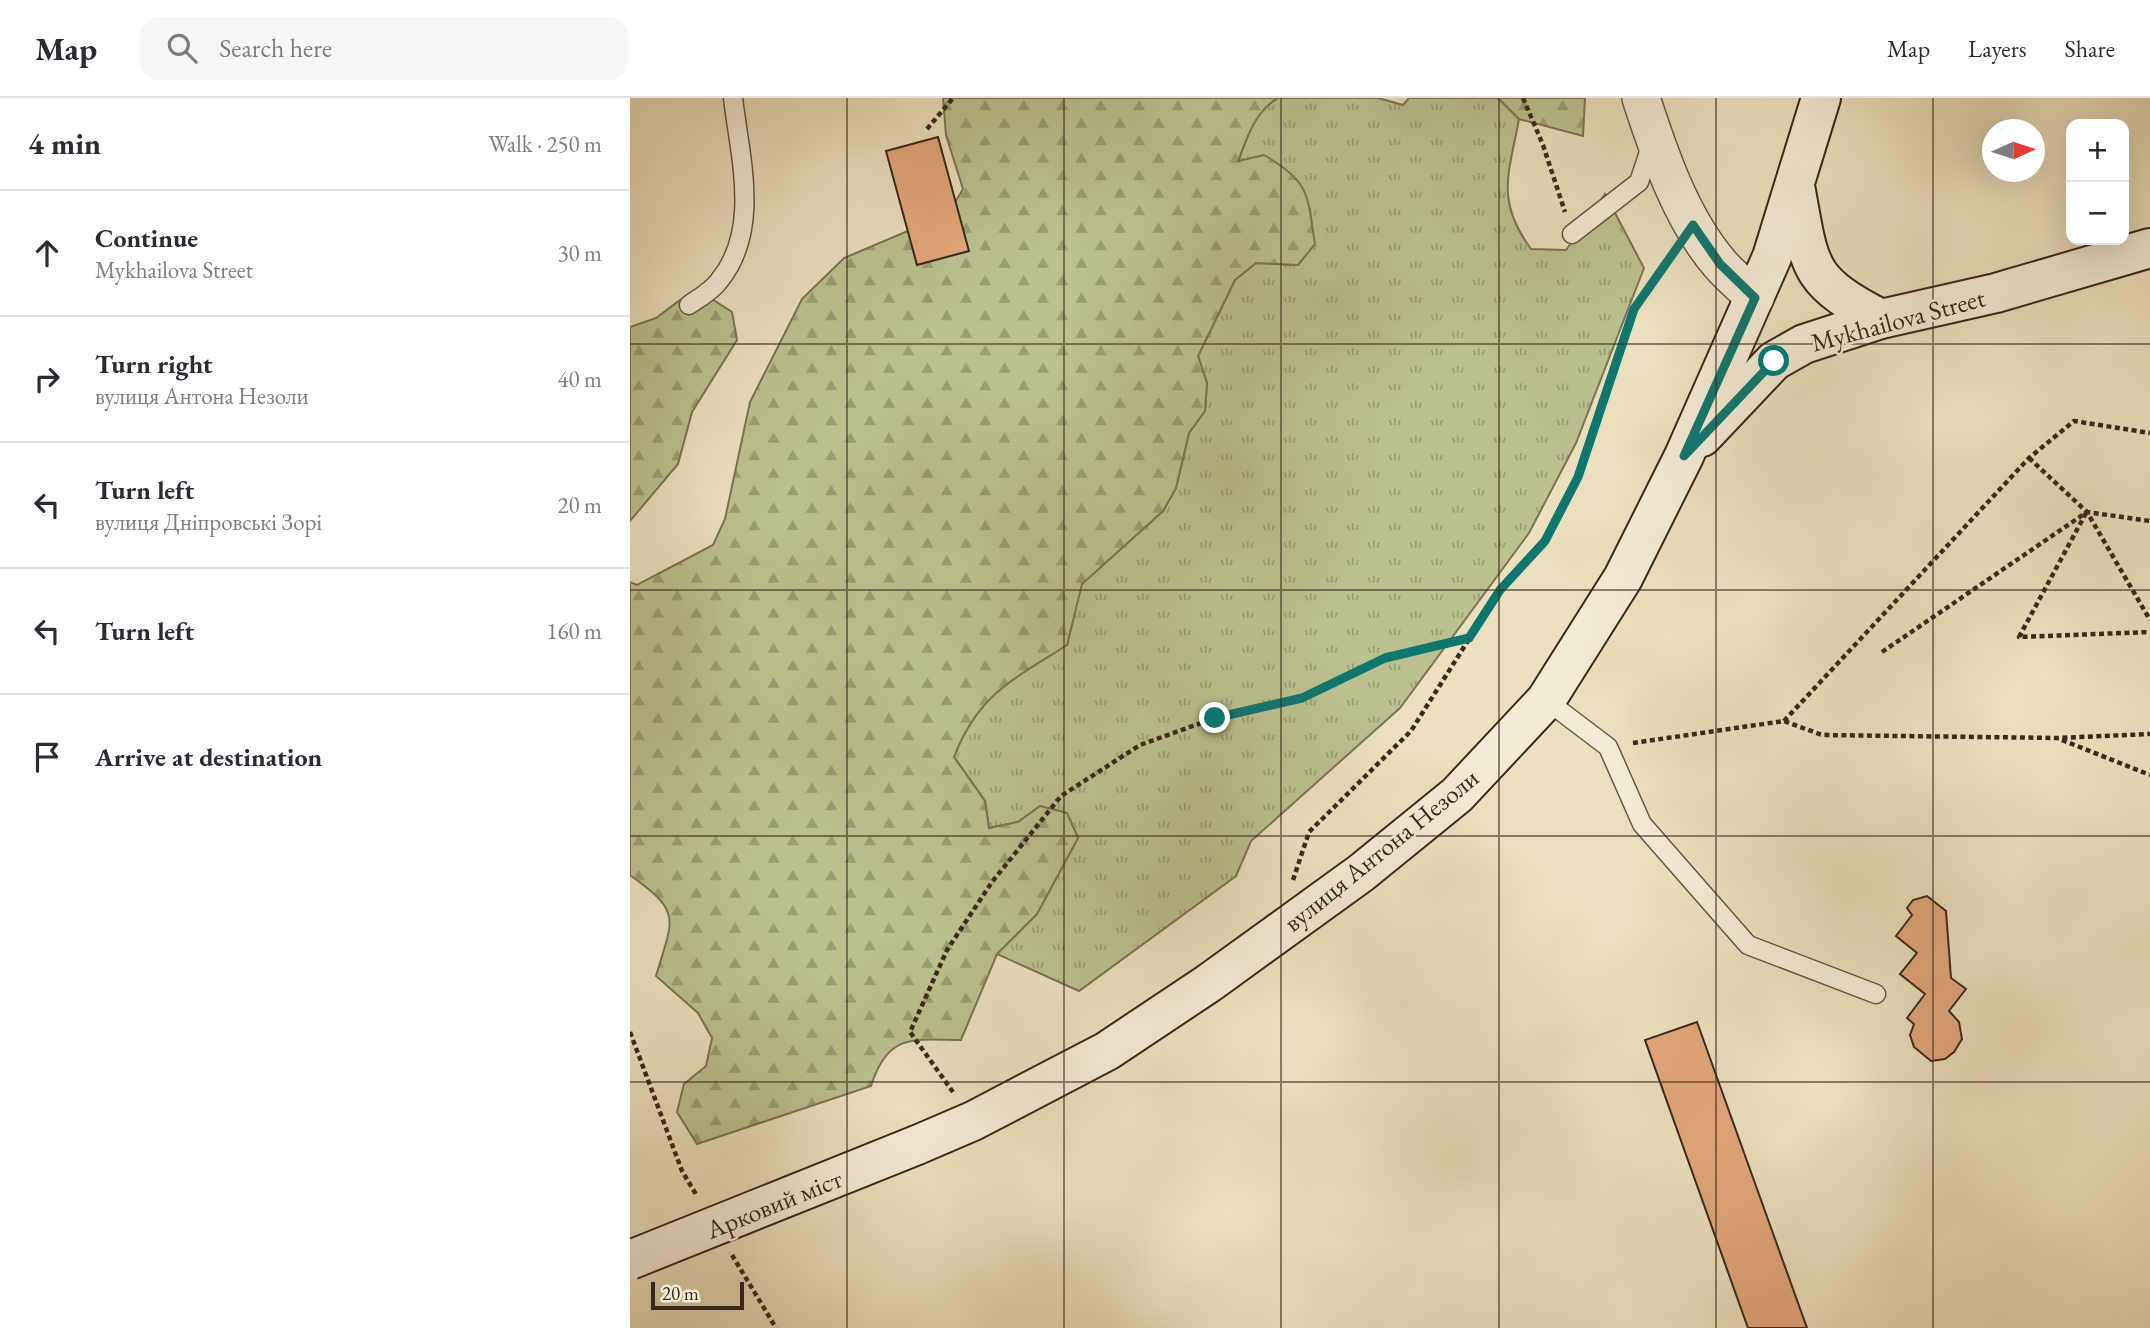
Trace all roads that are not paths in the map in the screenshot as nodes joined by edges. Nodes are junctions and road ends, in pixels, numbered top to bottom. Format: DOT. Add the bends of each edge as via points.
graph roads {
  1 [pos="733,98"];
  2 [pos="1641,98"];
  3 [pos="1821,98"];
  4 [pos="1654,138"];
  5 [pos="1796,189"];
  6 [pos="1572,233"];
  7 [pos="2150,248"];
  8 [pos="1755,298"];
  9 [pos="689,305"];
  10 [pos="1881,319"];
  11 [pos="1684,456"];
  12 [pos="1546,700"];
  13 [pos="1876,994"];
  14 [pos="917,1145"];
  15 [pos="630,1260"];
  1 -- 9 [label="lane" via="745,212 738,251 718,283"];
  2 -- 4 [label="street"];
  3 -- 5 [label="main road, вулиця Антона Незоли"];
  4 -- 6 [label="lane" via="1639,182"];
  4 -- 8 [label="street" via="1693,225 1720,264"];
  5 -- 8 [label="main road, вулиця Антона Незоли"];
  5 -- 10 [label="main road" via="1815,273 1843,299"];
  7 -- 10 [label="main road, Mykhailova Street" via="1996,293"];
  8 -- 11 [label="main road, вулиця Антона Незоли"];
  10 -- 11 [label="main road, Mykhailova Street" via="1804,344 1774,361"];
  11 -- 12 [label="main road, вулиця Антона Незоли" via="1623,578"];
  12 -- 13 [label="lane" via="1608,747 1642,824 1748,945"];
  12 -- 14 [label="main road, вулиця Антона Незоли" via="1457,795 1273,938 1107,1051"];
  14 -- 15 [label="main road, Арковий міст, bridge"];
}
